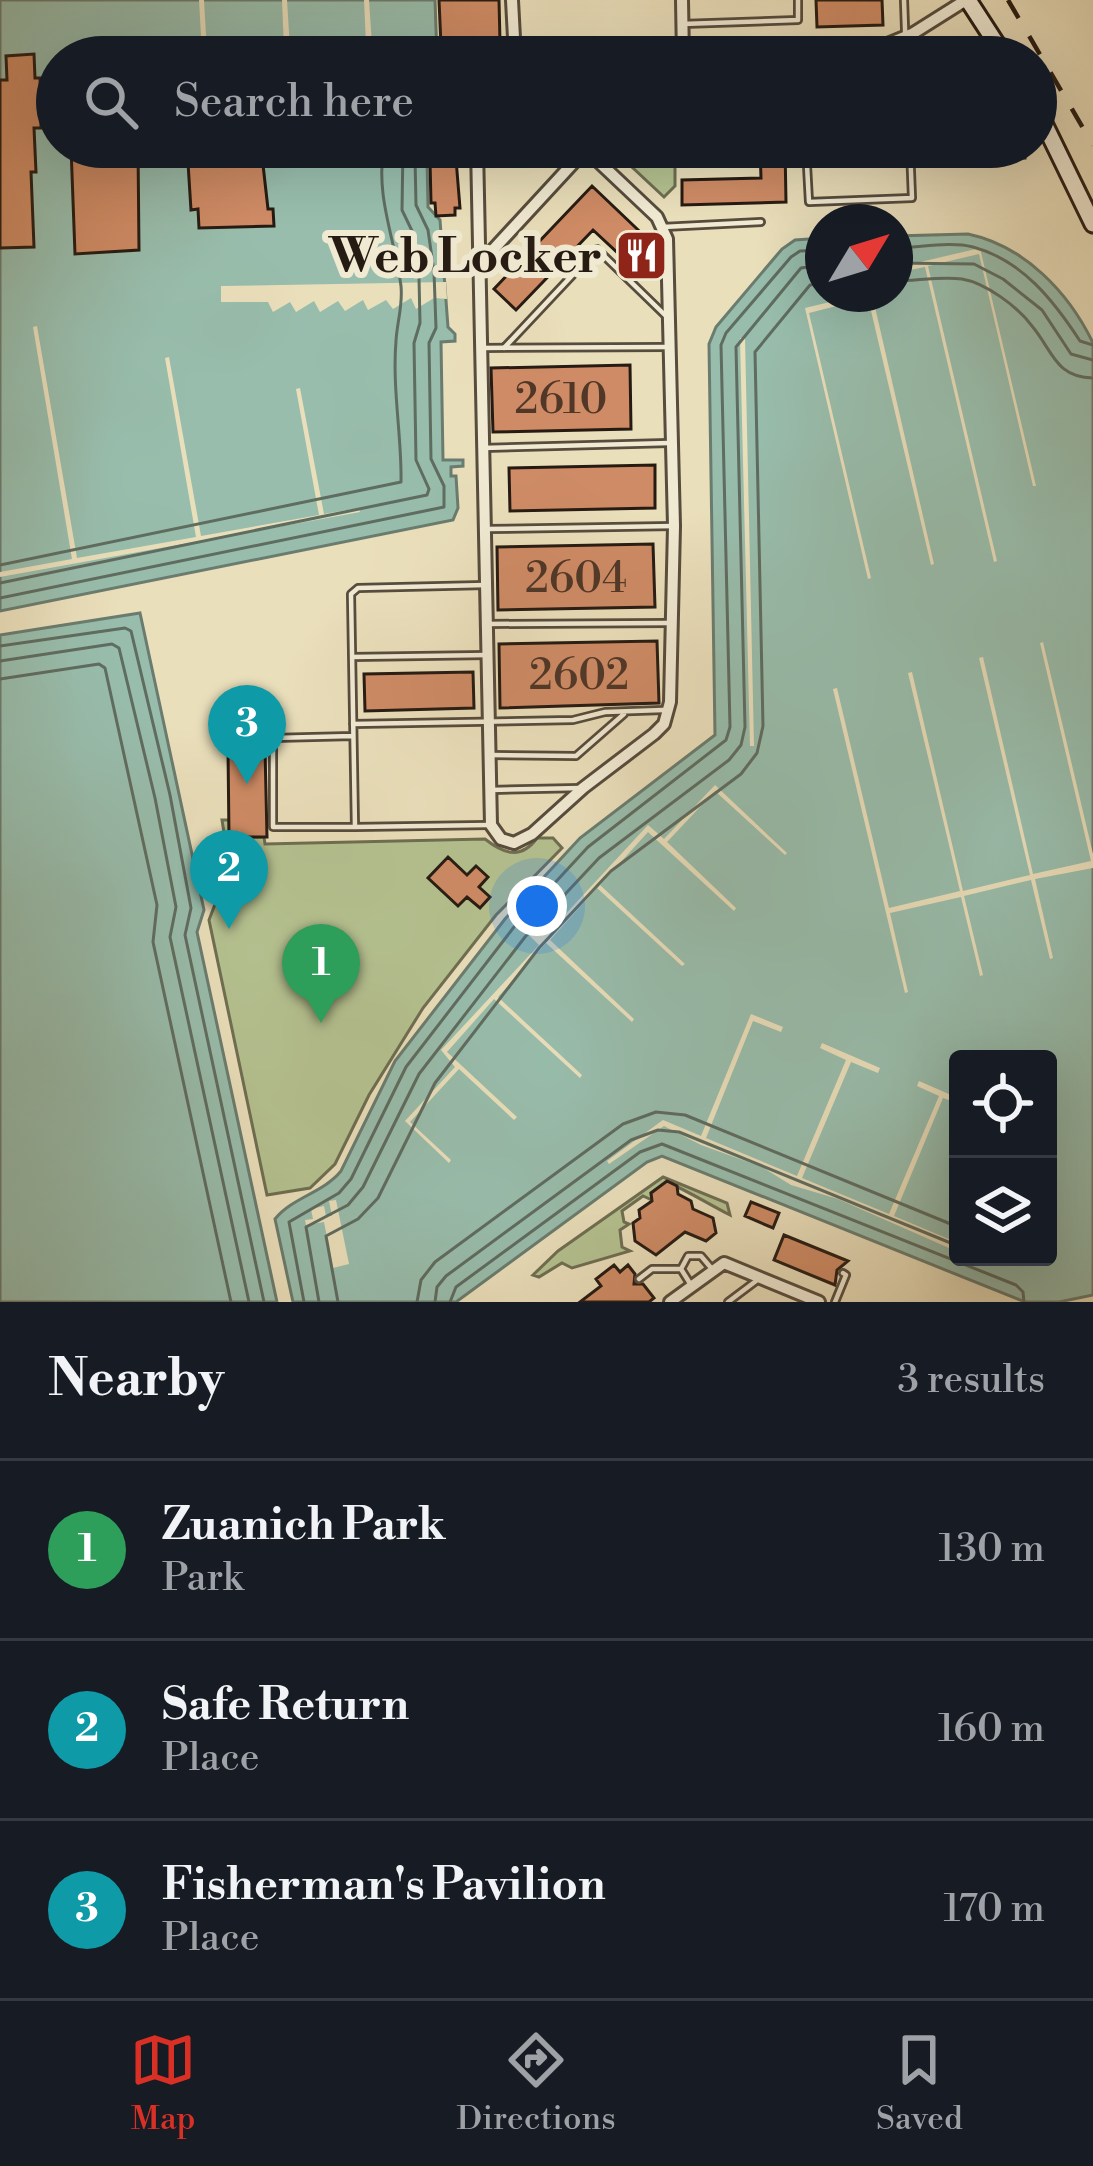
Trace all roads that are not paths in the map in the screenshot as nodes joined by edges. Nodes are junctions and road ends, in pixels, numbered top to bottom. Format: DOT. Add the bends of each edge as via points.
graph roads {
  1 [pos="512,0"];
  2 [pos="682,0"];
  3 [pos="798,0"];
  4 [pos="904,0"];
  5 [pos="967,0"];
  6 [pos="682,24"];
  7 [pos="514,36"];
  8 [pos="682,36"];
  9 [pos="905,36"];
  10 [pos="907,36"];
  11 [pos="991,36"];
  12 [pos="1057,150"];
  13 [pos="477,168"];
  14 [pos="568,168"];
  15 [pos="606,168"];
  16 [pos="807,168"];
  17 [pos="911,168"];
  18 [pos="760,221"];
  19 [pos="1093,224"];
  20 [pos="663,226"];
  21 [pos="479,265"];
  22 [pos="669,319"];
  23 [pos="670,346"];
  24 [pos="481,348"];
  25 [pos="504,348"];
  26 [pos="672,443"];
  27 [pos="483,448"];
  28 [pos="674,526"];
  29 [pos="485,529"];
  30 [pos="486,585"];
  31 [pos="673,622"];
  32 [pos="487,624"];
  33 [pos="488,655"];
  34 [pos="352,657"];
  35 [pos="669,710"];
  36 [pos="627,711"];
  37 [pos="489,721"];
  38 [pos="353,724"];
  39 [pos="353,736"];
  40 [pos="490,755"];
  41 [pos="583,788"];
  42 [pos="490,790"];
  43 [pos="491,825"];
  44 [pos="355,827"];
  45 [pos="681,1269"];
  46 [pos="712,1269"];
  47 [pos="843,1273"];
  48 [pos="760,1277"];
  49 [pos="639,1279"];
  50 [pos="691,1285"];
  51 [pos="670,1302"];
  52 [pos="728,1302"];
  53 [pos="819,1302"];
  54 [pos="835,1302"];
  1 -- 7 [label="street"];
  2 -- 6 [label="street"];
  3 -- 6 [label="lane" via="798,20"];
  4 -- 9 [label="lane"];
  5 -- 10 [label="street"];
  5 -- 11 [label="street"];
  6 -- 8 [label="street"];
  12 -- 19 [label="street"];
  13 -- 21 [label="street"];
  14 -- 21 [label="street"];
  15 -- 20 [label="street"];
  16 -- 17 [label="lane" via="808,202 912,198"];
  18 -- 20 [label="lane"];
  20 -- 22 [label="street"];
  21 -- 24 [label="street"];
  22 -- 23 [label="street"];
  22 -- 25 [label="lane" via="597,249"];
  23 -- 25 [label="lane"];
  23 -- 26 [label="street"];
  24 -- 25 [label="lane"];
  24 -- 27 [label="street"];
  26 -- 27 [label="lane"];
  26 -- 28 [label="street"];
  27 -- 29 [label="street"];
  28 -- 29 [label="lane"];
  28 -- 31 [label="street"];
  29 -- 30 [label="street"];
  30 -- 32 [label="street"];
  30 -- 34 [label="lane" via="355,588"];
  31 -- 32 [label="lane"];
  31 -- 35 [label="street"];
  32 -- 33 [label="street"];
  33 -- 34 [label="lane"];
  33 -- 37 [label="street"];
  34 -- 38 [label="lane"];
  35 -- 36 [label="lane"];
  35 -- 41 [label="street" via="654,734"];
  36 -- 37 [label="lane"];
  36 -- 40 [label="lane" via="575,756"];
  37 -- 38 [label="lane"];
  37 -- 40 [label="street"];
  38 -- 39 [label="lane"];
  39 -- 44 [label="lane"];
  39 -- 44 [label="lane" via="272,738 273,827"];
  40 -- 42 [label="street"];
  41 -- 42 [label="lane"];
  41 -- 43 [label="street" via="527,838 509,843"];
  42 -- 43 [label="street"];
  43 -- 44 [label="lane"];
  45 -- 46 [label="lane" via="692,1254"];
  45 -- 49 [label="lane" via="660,1267"];
  45 -- 50 [label="lane"];
  46 -- 48 [label="street" via="724,1263"];
  46 -- 50 [label="street"];
  47 -- 54 [label="lane"];
  48 -- 52 [label="lane"];
  48 -- 53 [label="street"];
  50 -- 51 [label="street"];
}
